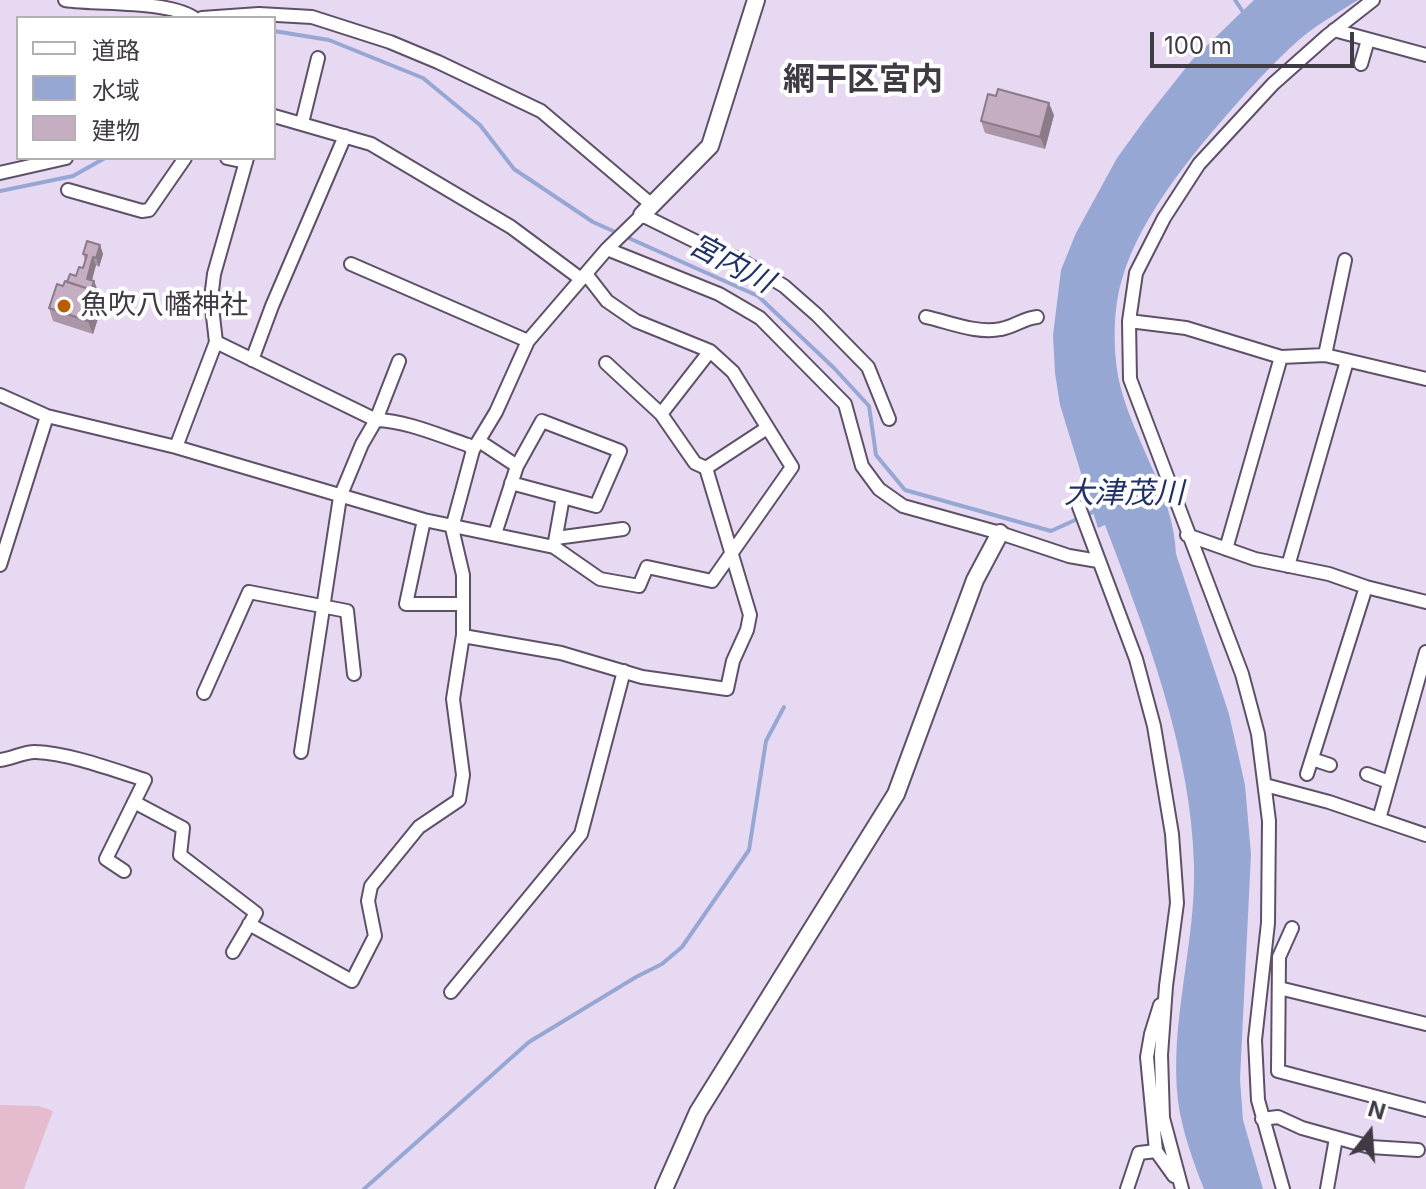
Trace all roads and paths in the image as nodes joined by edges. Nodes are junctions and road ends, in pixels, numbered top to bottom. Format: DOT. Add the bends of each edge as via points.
graph roads {
  1 [pos="65,0"];
  2 [pos="756,0"];
  3 [pos="1373,0"];
  4 [pos="86,3"];
  5 [pos="82,16"];
  6 [pos="191,16"];
  7 [pos="230,16"];
  8 [pos="1334,30"];
  9 [pos="1368,40"];
  10 [pos="1426,55"];
  11 [pos="318,58"];
  12 [pos="1361,64"];
  13 [pos="276,116"];
  14 [pos="302,123"];
  15 [pos="345,136"];
  16 [pos="184,160"];
  17 [pos="246,160"];
  18 [pos="37,162"];
  19 [pos="0,173"];
  20 [pos="68,190"];
  21 [pos="647,210"];
  22 [pos="607,249"];
  23 [pos="1345,260"];
  24 [pos="351,264"];
  25 [pos="584,277"];
  26 [pos="926,317"];
  27 [pos="1037,317"];
  28 [pos="1129,321"];
  29 [pos="528,341"];
  30 [pos="216,342"];
  31 [pos="710,351"];
  32 [pos="1325,355"];
  33 [pos="1281,357"];
  34 [pos="252,360"];
  35 [pos="399,361"];
  36 [pos="1347,361"];
  37 [pos="606,363"];
  38 [pos="1426,379"];
  39 [pos="0,395"];
  40 [pos="661,414"];
  41 [pos="47,416"];
  42 [pos="889,419"];
  43 [pos="376,420"];
  44 [pos="767,428"];
  45 [pos="476,445"];
  46 [pos="176,447"];
  47 [pos="517,466"];
  48 [pos="706,468"];
  49 [pos="511,483"];
  50 [pos="340,497"];
  51 [pos="563,497"];
  52 [pos="1079,507"];
  53 [pos="424,520"];
  54 [pos="452,528"];
  55 [pos="623,529"];
  56 [pos="1000,533"];
  57 [pos="495,534"];
  58 [pos="1187,535"];
  59 [pos="555,543"];
  60 [pos="1226,549"];
  61 [pos="733,554"];
  62 [pos="1098,561"];
  63 [pos="0,565"];
  64 [pos="1288,566"];
  65 [pos="1366,587"];
  66 [pos="1426,602"];
  67 [pos="463,604"];
  68 [pos="323,605"];
  69 [pos="463,636"];
  70 [pos="1426,652"];
  71 [pos="624,671"];
  72 [pos="354,674"];
  73 [pos="204,693"];
  74 [pos="301,752"];
  75 [pos="1312,759"];
  76 [pos="0,760"];
  77 [pos="1330,765"];
  78 [pos="1307,774"];
  79 [pos="1367,774"];
  80 [pos="1389,782"];
  81 [pos="1265,785"];
  82 [pos="134,802"];
  83 [pos="1379,819"];
  84 [pos="1426,835"];
  85 [pos="124,871"];
  86 [pos="249,924"];
  87 [pos="1292,928"];
  88 [pos="233,952"];
  89 [pos="1166,986"];
  90 [pos="1279,988"];
  91 [pos="451,992"];
  92 [pos="1426,1024"];
  93 [pos="1426,1110"];
  94 [pos="1262,1119"];
  95 [pos="1336,1138"];
  96 [pos="1418,1150"];
  97 [pos="1156,1151"];
  98 [pos="1180,1185"];
  99 [pos="664,1189"];
  100 [pos="1127,1189"];
  101 [pos="1283,1189"];
  102 [pos="1327,1189"];
  1 -- 4 [label="street"];
  2 -- 21 [label="street" via="710,146"];
  3 -- 8 [label="street"];
  4 -- 5 [label="street"];
  4 -- 6 [label="street"];
  7 -- 21 [label="street" via="312,17 438,62 541,111"];
  8 -- 9 [label="street"];
  8 -- 28 [label="street" via="1273,84 1199,164 1136,273"];
  9 -- 10 [label="street"];
  9 -- 12 [label="street"];
  11 -- 14 [label="street"];
  13 -- 14 [label="street"];
  14 -- 15 [label="street"];
  15 -- 25 [label="street" via="409,165"];
  15 -- 34 [label="street"];
  16 -- 20 [label="street" via="149,210"];
  17 -- 30 [label="street" via="214,274"];
  18 -- 19 [label="street"];
  21 -- 22 [label="street"];
  21 -- 42 [label="street" via="784,286 868,367"];
  22 -- 25 [label="street"];
  22 -- 56 [label="street" via="719,294 760,318 845,404 862,466 879,489 903,506"];
  23 -- 32 [label="street" via="1346,290"];
  24 -- 29 [label="street"];
  25 -- 29 [label="street"];
  25 -- 31 [label="street" via="636,321"];
  26 -- 27 [label="street" via="988,331"];
  28 -- 33 [label="street" via="1186,328"];
  28 -- 58 [label="street" via="1130,379"];
  29 -- 45 [label="street"];
  30 -- 34 [label="street"];
  30 -- 46 [label="street"];
  31 -- 40 [label="street"];
  31 -- 44 [label="street" via="733,372"];
  32 -- 33 [label="street"];
  32 -- 36 [label="street"];
  33 -- 60 [label="street"];
  34 -- 43 [label="street"];
  35 -- 43 [label="street"];
  36 -- 38 [label="street"];
  36 -- 64 [label="street"];
  37 -- 40 [label="street"];
  39 -- 41 [label="street"];
  40 -- 48 [label="street" via="695,463"];
  41 -- 46 [label="street"];
  41 -- 63 [label="street"];
  43 -- 45 [label="street"];
  43 -- 50 [label="street"];
  44 -- 48 [label="street"];
  44 -- 61 [label="street" via="792,467"];
  45 -- 47 [label="street"];
  45 -- 54 [label="street"];
  46 -- 50 [label="street"];
  47 -- 49 [label="street"];
  47 -- 51 [label="street" via="542,421 620,451 596,506"];
  48 -- 61 [label="street"];
  49 -- 51 [label="street"];
  49 -- 57 [label="street"];
  50 -- 53 [label="street"];
  50 -- 68 [label="street"];
  51 -- 59 [label="street"];
  52 -- 62 [label="street"];
  53 -- 54 [label="street"];
  53 -- 67 [label="street" via="406,604"];
  54 -- 57 [label="street"];
  54 -- 67 [label="street" via="463,575"];
  55 -- 59 [label="street"];
  56 -- 62 [label="street"];
  56 -- 99 [label="street" via="975,580 896,794 698,1112"];
  57 -- 59 [label="street"];
  58 -- 60 [label="street"];
  58 -- 81 [label="street" via="1242,674"];
  59 -- 61 [label="street" via="600,579 639,586 647,567 712,581"];
  60 -- 64 [label="street"];
  61 -- 71 [label="street" via="750,615 727,689"];
  62 -- 89 [label="street" via="1147,699 1172,834 1177,903"];
  64 -- 65 [label="street"];
  65 -- 66 [label="street"];
  65 -- 75 [label="street"];
  67 -- 69 [label="street"];
  68 -- 72 [label="street" via="347,611"];
  68 -- 73 [label="street" via="249,592"];
  68 -- 74 [label="street"];
  69 -- 71 [label="street" via="561,653"];
  69 -- 86 [label="street" via="453,699 463,775 459,800 419,827 371,886 368,901 375,936 352,981"];
  70 -- 80 [label="street"];
  71 -- 91 [label="street" via="581,834"];
  75 -- 77 [label="street"];
  75 -- 78 [label="street"];
  76 -- 82 [label="street" via="33,751 145,780"];
  79 -- 80 [label="street"];
  80 -- 83 [label="street"];
  81 -- 83 [label="street"];
  81 -- 94 [label="street" via="1268,923 1255,1040"];
  82 -- 85 [label="street" via="106,859"];
  82 -- 86 [label="street" via="183,828 180,855 256,913"];
  83 -- 84 [label="street"];
  86 -- 88 [label="street"];
  87 -- 90 [label="street" via="1279,957"];
  89 -- 97 [label="street" via="1147,1057"];
  89 -- 98 [label="street" via="1163,1118"];
  90 -- 92 [label="street"];
  90 -- 93 [label="street" via="1278,1071"];
  94 -- 95 [label="street" via="1278,1117"];
  94 -- 101 [label="street"];
  95 -- 96 [label="street"];
  95 -- 102 [label="street"];
  97 -- 98 [label="street"];
  97 -- 100 [label="street" via="1139,1153"];
}
